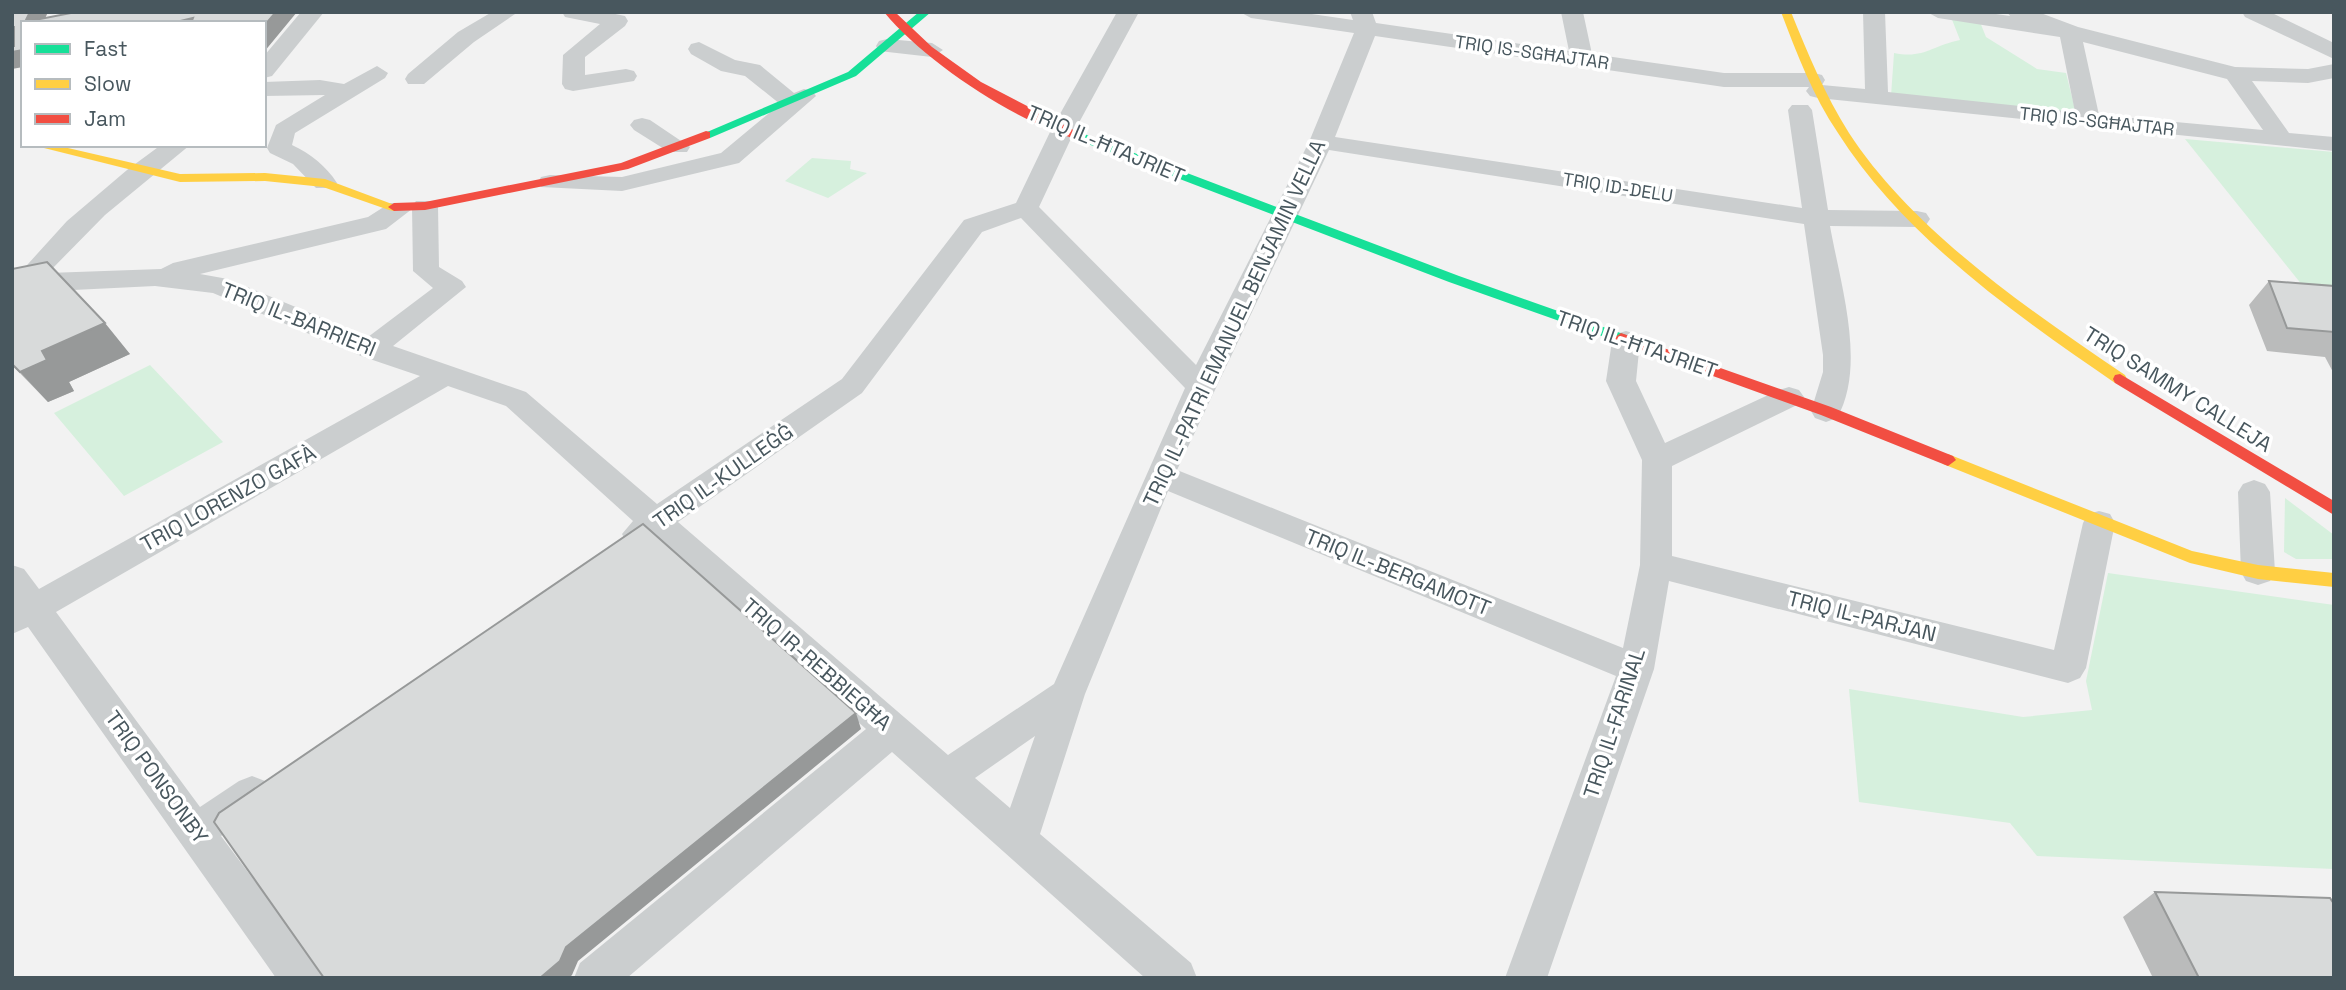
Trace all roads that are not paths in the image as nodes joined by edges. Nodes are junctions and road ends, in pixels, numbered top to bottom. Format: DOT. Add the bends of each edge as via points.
graph roads {
  1 [pos="507,12"];
  2 [pos="573,12"];
  3 [pos="890,12"];
  4 [pos="1128,12"];
  5 [pos="1251,12"];
  6 [pos="1572,12"];
  7 [pos="1786,12"];
  8 [pos="1874,12"];
  9 [pos="1938,12"];
  10 [pos="2253,12"];
  11 [pos="2024,13"];
  12 [pos="303,17"];
  13 [pos="1364,20"];
  14 [pos="915,21"];
  15 [pos="2070,32"];
  16 [pos="887,46"];
  17 [pos="699,49"];
  18 [pos="932,50"];
  19 [pos="2334,52"];
  20 [pos="1582,59"];
  21 [pos="956,67"];
  22 [pos="266,68"];
  23 [pos="2334,71"];
  24 [pos="377,73"];
  25 [pos="2235,75"];
  26 [pos="626,76"];
  27 [pos="416,79"];
  28 [pos="266,89"];
  29 [pos="347,91"];
  30 [pos="1814,96"];
  31 [pos="1877,97"];
  32 [pos="796,98"];
  33 [pos="2088,121"];
  34 [pos="642,125"];
  35 [pos="1063,130"];
  36 [pos="2282,139"];
  37 [pos="1321,142"];
  38 [pos="2334,144"];
  39 [pos="46,147"];
  40 [pos="175,147"];
  41 [pos="678,147"];
  42 [pos="139,171"];
  43 [pos="550,182"];
  44 [pos="325,183"];
  45 [pos="412,207"];
  46 [pos="1026,208"];
  47 [pos="1284,215"];
  48 [pos="1818,218"];
  49 [pos="1917,219"];
  50 [pos="155,277"];
  51 [pos="18,285"];
  52 [pos="2006,296"];
  53 [pos="1626,341"];
  54 [pos="371,349"];
  55 [pos="444,376"];
  56 [pos="1200,386"];
  57 [pos="1789,397"];
  58 [pos="1826,411"];
  59 [pos="2275,453"];
  60 [pos="1657,460"];
  61 [pos="1159,475"];
  62 [pos="2254,492"];
  63 [pos="2328,509"];
  64 [pos="656,522"];
  65 [pos="2099,523"];
  66 [pos="610,553"];
  67 [pos="1656,565"];
  68 [pos="2258,572"];
  69 [pos="2333,580"];
  70 [pos="19,602"];
  71 [pos="1636,670"];
  72 [pos="1067,694"];
  73 [pos="892,729"];
  74 [pos="277,776"];
  75 [pos="946,777"];
  76 [pos="196,831"];
  77 [pos="1019,840"];
  78 [pos="301,978"];
  79 [pos="595,978"];
  80 [pos="1177,978"];
  81 [pos="1526,978"];
  1 -- 27 [label="street" via="466,37"];
  2 -- 26 [label="street" via="617,21 574,55 573,84"];
  3 -- 14 [label="street, TRIQ IL-ĦTAJRIET"];
  4 -- 35 [label="street"];
  5 -- 13 [label="street, TRIQ IS-SGĦAJTAR"];
  6 -- 20 [label="street"];
  7 -- 30 [label="street, TRIQ SAMMY CALLEJA"];
  8 -- 31 [label="street"];
  9 -- 15 [label="street"];
  10 -- 19 [label="street"];
  11 -- 15 [label="street"];
  12 -- 22 [label="street"];
  13 -- 20 [label="street, TRIQ IS-SGĦAJTAR"];
  13 -- 37 [label="street, TRIQ IL-PATRI EMANUEL BENJAMIN VELLA"];
  14 -- 16 [label="street"];
  14 -- 18 [label="street, TRIQ IL-ĦTAJRIET"];
  14 -- 21 [label="street, TRIQ IL-ĦTAJRIET"];
  15 -- 25 [label="street"];
  15 -- 33 [label="street"];
  16 -- 18 [label="street"];
  16 -- 32 [label="street" via="852,74"];
  17 -- 32 [label="street" via="729,66 752,70"];
  18 -- 21 [label="street, TRIQ IL-ĦTAJRIET"];
  20 -- 30 [label="street, TRIQ IS-SGĦAJTAR"];
  21 -- 35 [label="street, TRIQ IL-ĦTAJRIET" via="985,90"];
  23 -- 25 [label="street" via="2308,76"];
  24 -- 29 [label="street"];
  25 -- 36 [label="street"];
  28 -- 29 [label="street"];
  29 -- 44 [label="street" via="284,130 279,148 302,159"];
  30 -- 31 [label="street, TRIQ IS-SGĦAJTAR"];
  30 -- 48 [label="street"];
  30 -- 49 [label="street, TRIQ SAMMY CALLEJA"];
  31 -- 33 [label="street, TRIQ IS-SGĦAJTAR"];
  32 -- 41 [label="street"];
  32 -- 43 [label="street" via="730,158 622,184"];
  33 -- 36 [label="street, TRIQ IS-SGĦAJTAR"];
  34 -- 41 [label="street"];
  35 -- 46 [label="street"];
  35 -- 47 [label="street, TRIQ IL-ĦTAJRIET"];
  36 -- 38 [label="street, TRIQ IS-SGĦAJTAR"];
  37 -- 47 [label="street, TRIQ IL-PATRI EMANUEL BENJAMIN VELLA"];
  37 -- 48 [label="street, TRIQ ID-DELU"];
  39 -- 42 [label="street"];
  40 -- 42 [label="street"];
  41 -- 43 [label="street" via="624,166"];
  42 -- 44 [label="street" via="180,178 264,177"];
  42 -- 51 [label="street"];
  43 -- 45 [label="street"];
  44 -- 45 [label="street"];
  45 -- 50 [label="street" via="377,223"];
  45 -- 54 [label="street" via="426,271 452,287"];
  46 -- 56 [label="street"];
  46 -- 64 [label="street, TRIQ IL-KULLEĠĠ" via="973,226 852,386"];
  47 -- 53 [label="street, TRIQ IL-ĦTAJRIET"];
  47 -- 56 [label="street, TRIQ IL-PATRI EMANUEL BENJAMIN VELLA"];
  48 -- 49 [label="street, TRIQ ID-DELU"];
  48 -- 58 [label="street" via="1837,355"];
  49 -- 52 [label="street, TRIQ SAMMY CALLEJA"];
  50 -- 51 [label="street, TRIQ IL-BARRIERI"];
  50 -- 54 [label="street, TRIQ IL-BARRIERI" via="218,285"];
  52 -- 59 [label="street, TRIQ SAMMY CALLEJA"];
  52 -- 63 [label="street, TRIQ SAMMY CALLEJA" via="2057,338"];
  53 -- 57 [label="street, TRIQ IL-ĦTAJRIET"];
  53 -- 60 [label="street, TRIQ IL-FARINAL" via="1621,381"];
  54 -- 55 [label="street, TRIQ IL-BARRIERI"];
  55 -- 64 [label="street, TRIQ IR-REBBIEGĦA" via="516,399"];
  55 -- 70 [label="street, TRIQ LORENZO GAFÀ"];
  56 -- 61 [label="street, TRIQ IL-PATRI EMANUEL BENJAMIN VELLA"];
  57 -- 58 [label="street, TRIQ IL-ĦTAJRIET"];
  57 -- 60 [label="street"];
  58 -- 65 [label="street, TRIQ IL-ĦTAJRIET"];
  60 -- 67 [label="street, TRIQ IL-FARINAL"];
  61 -- 71 [label="street, TRIQ IL-BERGAMOTT"];
  61 -- 72 [label="street, TRIQ IL-PATRI EMANUEL BENJAMIN VELLA"];
  62 -- 68 [label="street"];
  64 -- 66 [label="street, TRIQ IL-KULLEĠĠ"];
  64 -- 73 [label="street, TRIQ IR-REBBIEGĦA"];
  65 -- 67 [label="street, TRIQ IL-PARJAN" via="2068,668"];
  65 -- 68 [label="street, TRIQ IL-ĦTAJRIET" via="2190,557"];
  67 -- 71 [label="street, TRIQ IL-FARINAL"];
  68 -- 69 [label="street, TRIQ IL-ĦTAJRIET"];
  70 -- 76 [label="street, TRIQ PONSONBY"];
  71 -- 81 [label="street, TRIQ IL-FARINAL"];
  72 -- 75 [label="street"];
  72 -- 77 [label="street, TRIQ IL-PATRI EMANUEL BENJAMIN VELLA"];
  73 -- 75 [label="street, TRIQ IR-REBBIEGĦA"];
  73 -- 79 [label="street"];
  74 -- 76 [label="street"];
  75 -- 77 [label="street, TRIQ IR-REBBIEGĦA"];
  76 -- 78 [label="street, TRIQ PONSONBY"];
  77 -- 80 [label="street, TRIQ IR-REBBIEGĦA"];
}
